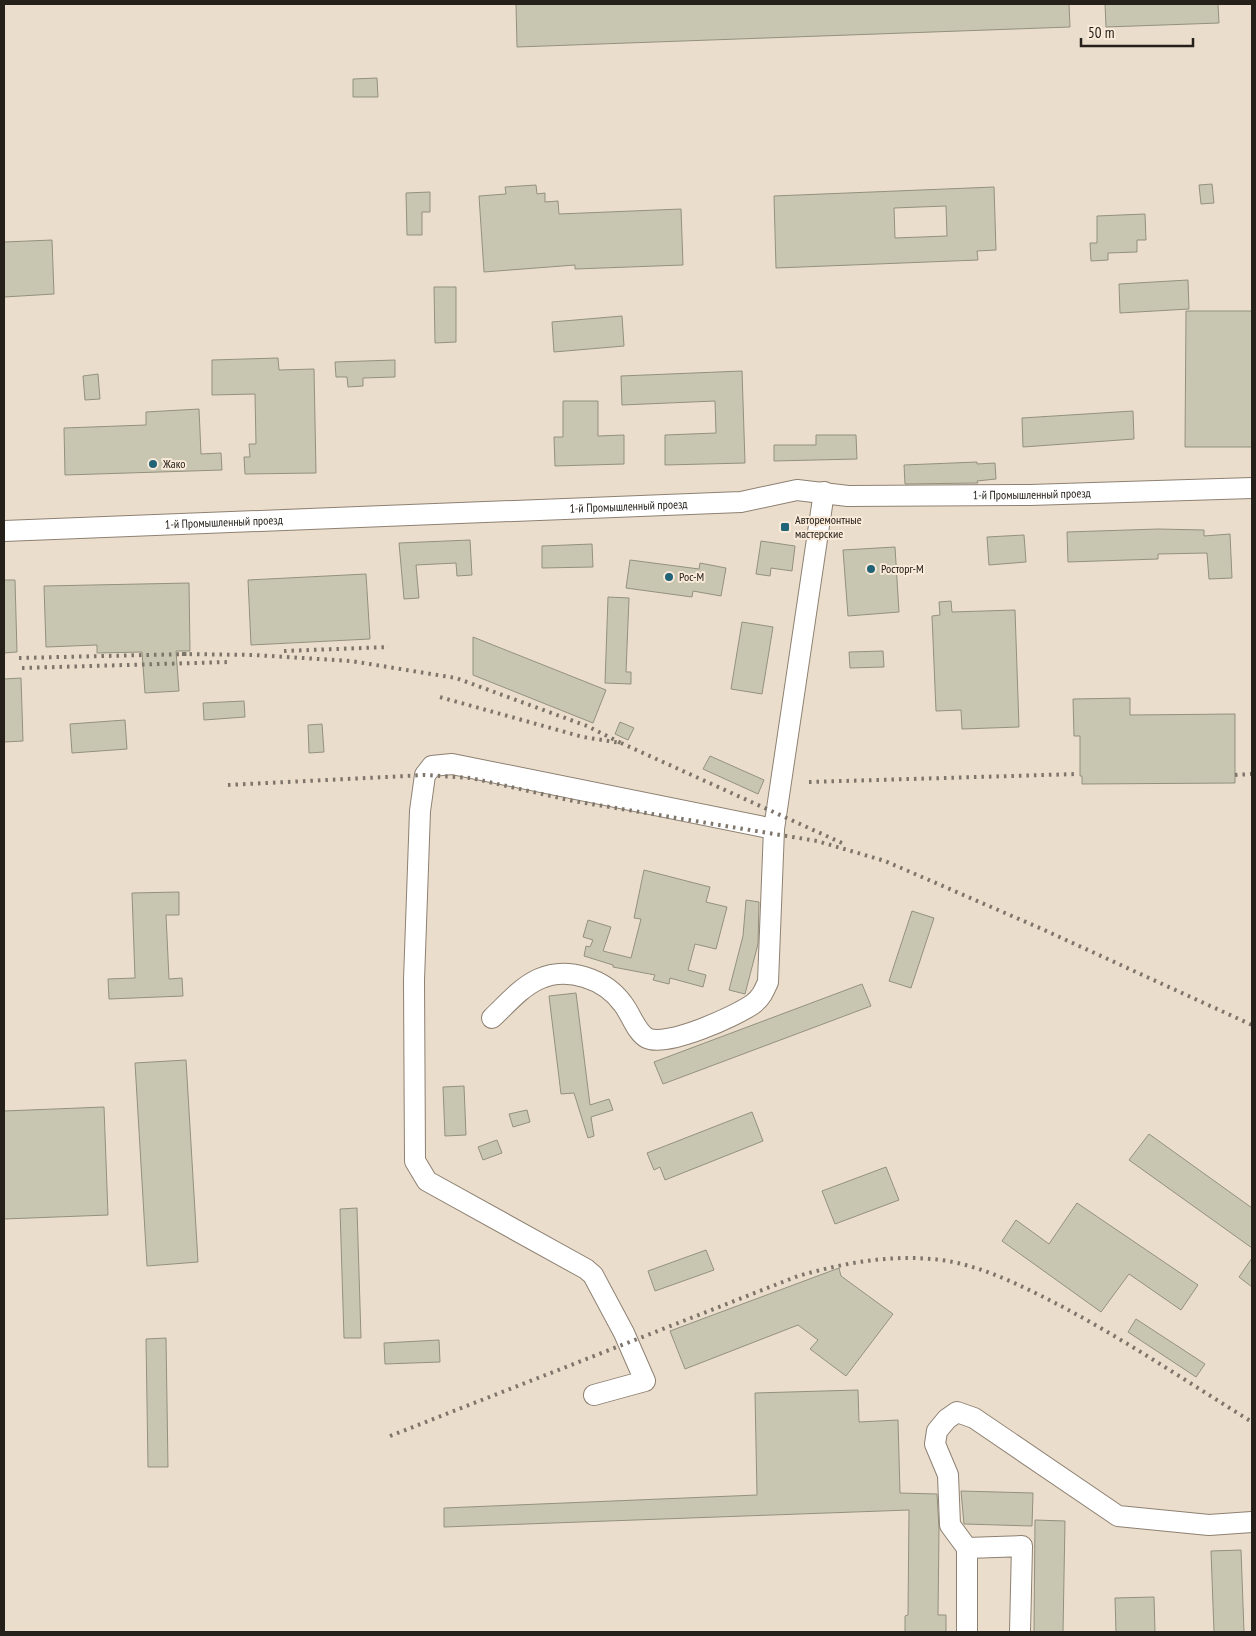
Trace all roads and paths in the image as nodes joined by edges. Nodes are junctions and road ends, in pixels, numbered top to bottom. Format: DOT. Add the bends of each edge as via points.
graph roads {
  1 [pos="1252,488"];
  2 [pos="824,492"];
  3 [pos="4,532"];
  4 [pos="774,829"];
  5 [pos="492,1018"];
  6 [pos="594,1395"];
  7 [pos="1252,1522"];
  8 [pos="967,1548"];
  9 [pos="967,1632"];
  10 [pos="1020,1632"];
  1 -- 2 [label="street, 1-й Промышленный проезд" via="1030,495 848,496"];
  2 -- 3 [label="street, 1-й Промышленный проезд" via="786,492 741,502"];
  2 -- 4 [label="street"];
  4 -- 5 [label="street" via="768,982 754,1004 702,1028 654,1041 642,1034 623,1003 610,990 585,977 555,974 538,979"];
  4 -- 6 [label="street" via="452,764 432,766 425,775 420,811 414,980 415,1161 427,1181 593,1275 645,1381"];
  7 -- 8 [label="street" via="1210,1525 1118,1516 974,1418 957,1412 938,1431 935,1444 948,1475 950,1525"];
  8 -- 9 [label="street"];
  8 -- 10 [label="street" via="1022,1546"];
}
